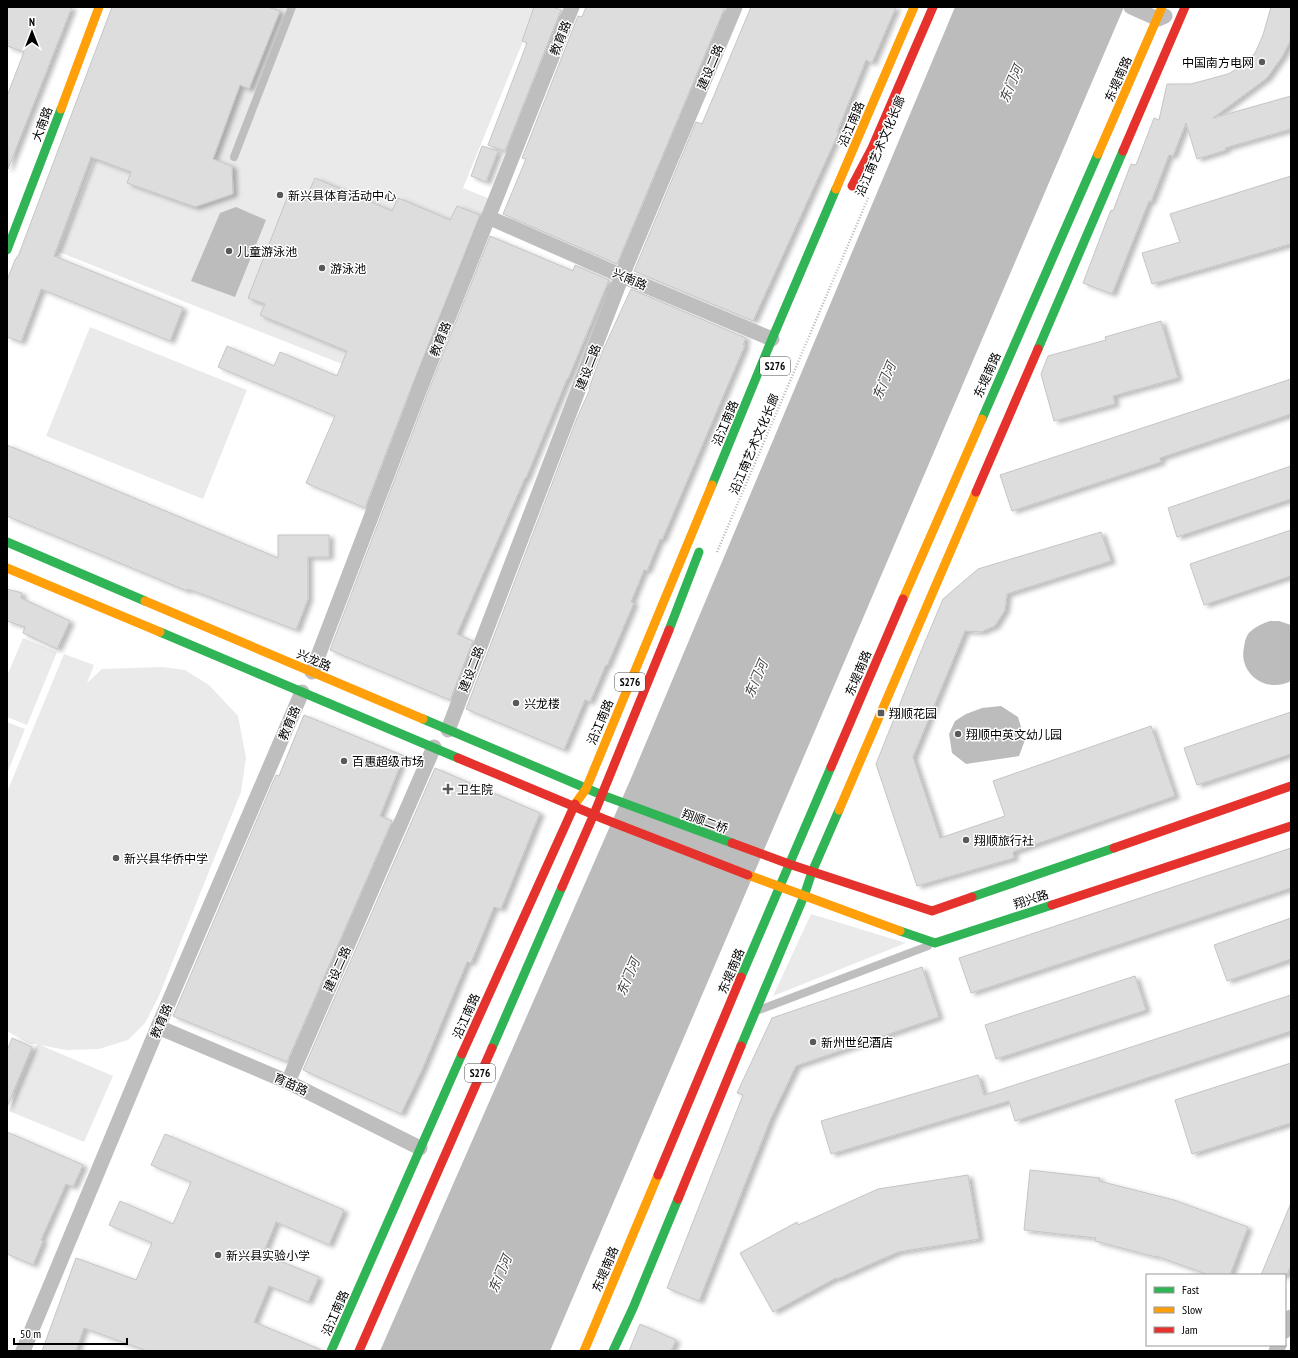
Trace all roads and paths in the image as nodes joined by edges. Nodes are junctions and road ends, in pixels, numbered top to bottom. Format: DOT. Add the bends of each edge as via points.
graph roads {
  1 [pos="99,7"];
  2 [pos="292,7"];
  3 [pos="572,7"];
  4 [pos="735,7"];
  5 [pos="914,7"];
  6 [pos="933,7"];
  7 [pos="1131,7"];
  8 [pos="1188,8"];
  9 [pos="1160,13"];
  10 [pos="234,157"];
  11 [pos="872,189"];
  12 [pos="848,195"];
  13 [pos="488,217"];
  14 [pos="7,250"];
  15 [pos="622,276"];
  16 [pos="772,339"];
  17 [pos="7,542"];
  18 [pos="702,543"];
  19 [pos="716,554"];
  20 [pos="7,568"];
  21 [pos="312,672"];
  22 [pos="302,692"];
  23 [pos="448,730"];
  24 [pos="434,747"];
  25 [pos="1291,786"];
  26 [pos="586,788"];
  27 [pos="602,795"];
  28 [pos="612,799"];
  29 [pos="574,806"];
  30 [pos="594,814"];
  31 [pos="1291,826"];
  32 [pos="789,864"];
  33 [pos="812,872"];
  34 [pos="779,887"];
  35 [pos="804,896"];
  36 [pos="935,943"];
  37 [pos="755,1012"];
  38 [pos="158,1027"];
  39 [pos="288,1082"];
  40 [pos="420,1148"];
  41 [pos="1291,1317"];
  42 [pos="1286,1329"];
  43 [pos="23,1351"];
  44 [pos="331,1351"];
  45 [pos="359,1351"];
  46 [pos="584,1351"];
  47 [pos="613,1351"];
  1 -- 14 [label="main road, 大南路"];
  2 -- 10 [label="lane"];
  3 -- 13 [label="street, 教育路"];
  4 -- 15 [label="street, 建设二路"];
  5 -- 16 [label="main road, 沿江南路 / S276"];
  6 -- 12 [label="main road" via="872,148"];
  7 -- 9 [label="street"];
  8 -- 9 [label="street"];
  8 -- 33 [label="main road"];
  9 -- 32 [label="main road, 东堤南路"];
  11 -- 19 [label="path, 沿江南艺术文化长廊"];
  13 -- 15 [label="street, 兴南路"];
  13 -- 21 [label="street, 教育路" via="420,387"];
  15 -- 16 [label="street, 兴南路"];
  15 -- 23 [label="street, 建设二路"];
  16 -- 26 [label="main road, 沿江南路 / S276"];
  17 -- 21 [label="main road, 兴龙路"];
  18 -- 27 [label="main road, S276"];
  20 -- 22 [label="main road"];
  21 -- 23 [label="main road, 兴龙路"];
  22 -- 24 [label="main road"];
  22 -- 38 [label="street, 教育路"];
  23 -- 26 [label="main road, 兴龙路"];
  24 -- 29 [label="main road"];
  24 -- 39 [label="street, 建设二路"];
  25 -- 33 [label="main road, 翔兴路" via="932,911"];
  26 -- 27 [label="main road, 兴龙路"];
  26 -- 29 [label="main road, 沿江南路 / S276"];
  27 -- 28 [label="main road, 兴龙路"];
  27 -- 30 [label="main road, S276"];
  28 -- 32 [label="main road, 翔顺二桥"];
  29 -- 30 [label="main road"];
  29 -- 40 [label="main road, 沿江南路 / S276"];
  30 -- 34 [label="main road"];
  30 -- 45 [label="main road, S276"];
  31 -- 36 [label="main road, 翔兴路"];
  32 -- 33 [label="main road, 翔兴路"];
  32 -- 34 [label="main road, 东堤南路"];
  33 -- 35 [label="main road"];
  34 -- 35 [label="main road"];
  34 -- 46 [label="main road, 东堤南路"];
  35 -- 36 [label="main road"];
  35 -- 37 [label="main road"];
  36 -- 37 [label="lane"];
  37 -- 47 [label="main road"];
  38 -- 39 [label="street, 育苗路"];
  38 -- 43 [label="street, 教育路"];
  39 -- 40 [label="street, 育苗路"];
  40 -- 44 [label="main road, 沿江南路 / S276"];
  41 -- 42 [label="street"];
}
